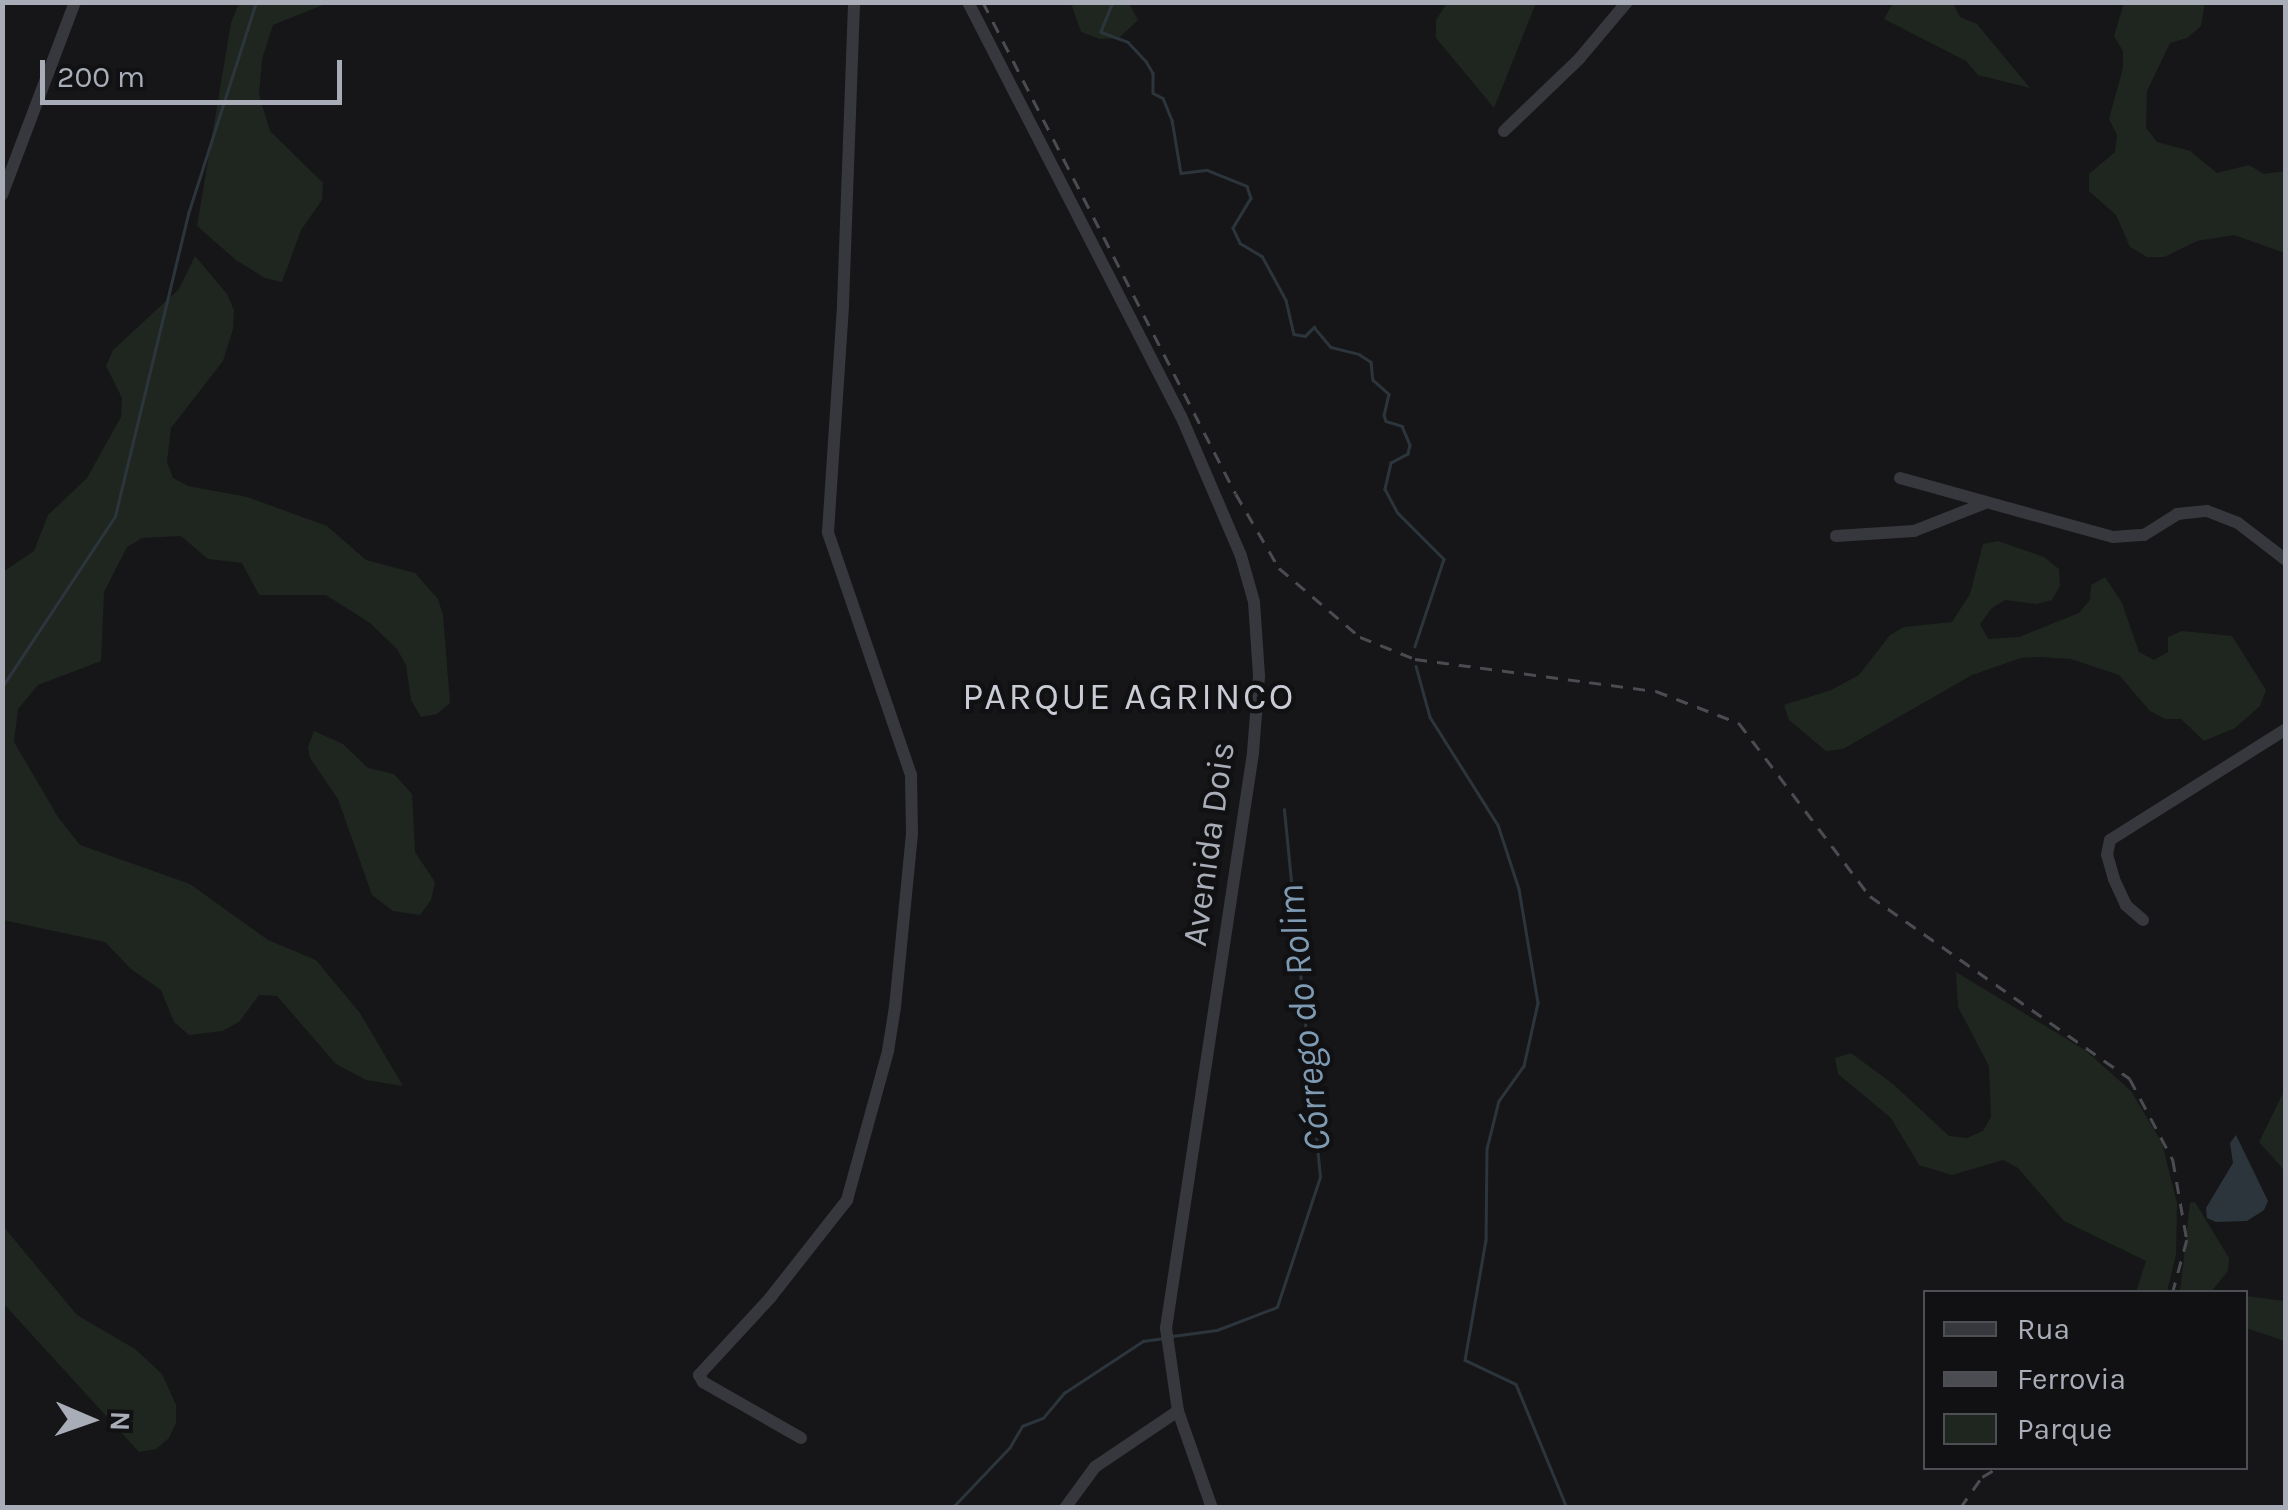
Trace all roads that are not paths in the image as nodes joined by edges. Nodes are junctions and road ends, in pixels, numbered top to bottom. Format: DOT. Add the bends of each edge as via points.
graph roads {
  1 [pos="75,2"];
  2 [pos="854,2"];
  3 [pos="968,2"];
  4 [pos="1627,2"];
  5 [pos="1504,131"];
  6 [pos="2,196"];
  7 [pos="1900,478"];
  8 [pos="1983,504"];
  9 [pos="1836,536"];
  10 [pos="2286,560"];
  11 [pos="2286,729"];
  12 [pos="2143,920"];
  13 [pos="1178,1411"];
  14 [pos="800,1438"];
  15 [pos="1214,1507"];
  16 [pos="1065,1508"];
  1 -- 6 [label="street"];
  2 -- 14 [label="street" via="828,532 911,775 912,833 894,1007 847,1200 700,1375"];
  3 -- 13 [label="street, Avenida Dois" via="1181,416 1254,602 1254,753 1167,1337"];
  4 -- 5 [label="street" via="1570,70"];
  7 -- 8 [label="street"];
  8 -- 9 [label="street" via="1914,531"];
  8 -- 10 [label="street" via="2132,539 2177,514 2207,511 2238,523"];
  11 -- 12 [label="street" via="2110,840 2114,880"];
  13 -- 15 [label="street, Avenida Dois"];
  13 -- 16 [label="street" via="1086,1474"];
}
